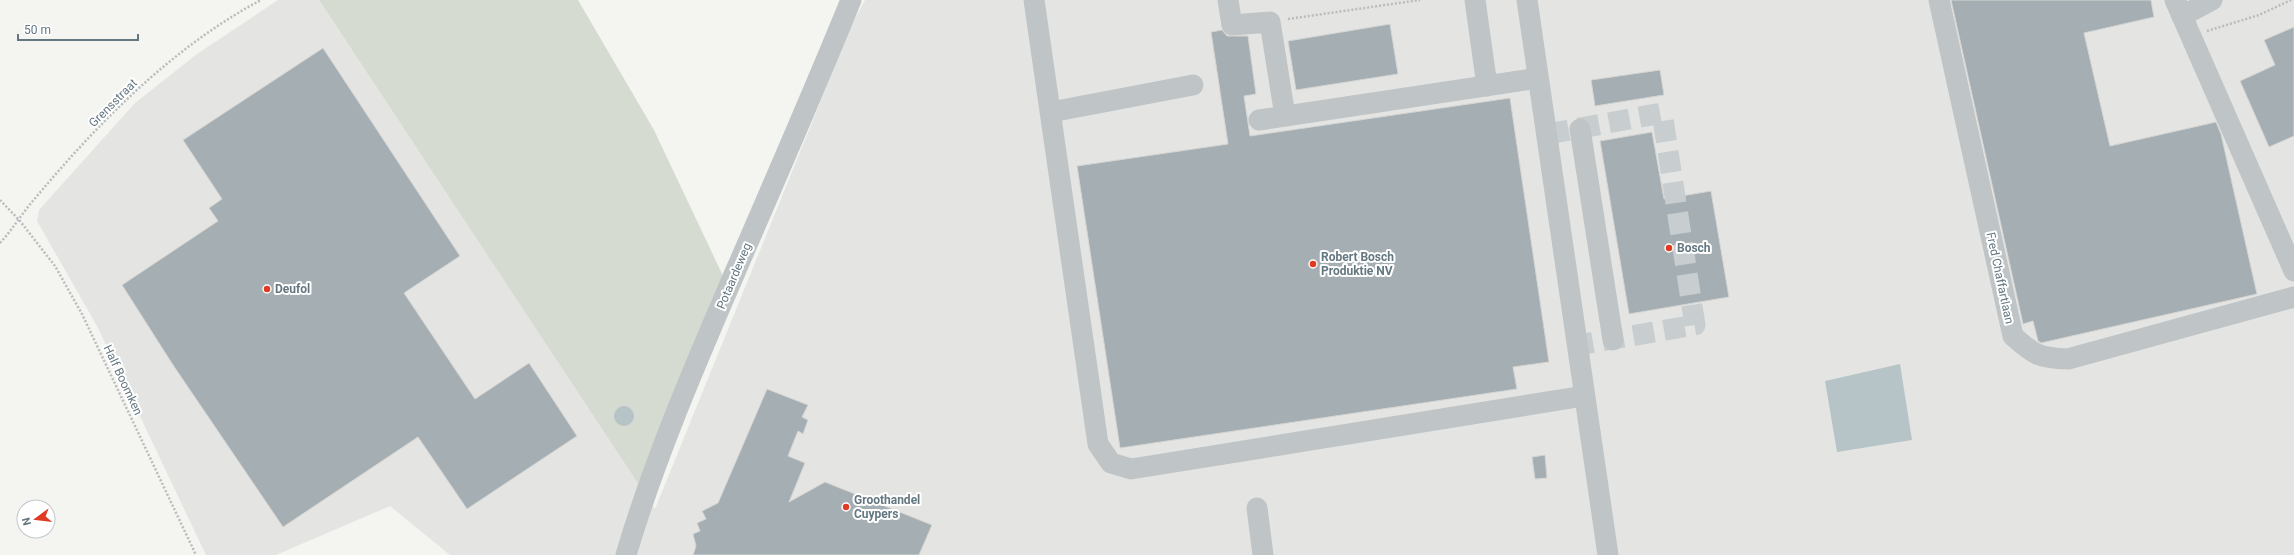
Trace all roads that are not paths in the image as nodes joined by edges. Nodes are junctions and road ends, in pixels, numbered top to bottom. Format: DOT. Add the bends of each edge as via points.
graph roads {
  1 [pos="851,0"];
  2 [pos="1034,0"];
  3 [pos="1228,0"];
  4 [pos="1475,0"];
  5 [pos="1527,0"];
  6 [pos="1939,0"];
  7 [pos="2212,0"];
  8 [pos="2178,8"];
  9 [pos="1538,78"];
  10 [pos="1193,85"];
  11 [pos="1487,86"];
  12 [pos="1052,112"];
  13 [pos="1285,116"];
  14 [pos="1259,120"];
  15 [pos="1580,129"];
  16 [pos="2294,271"];
  17 [pos="2294,297"];
  18 [pos="1613,340"];
  19 [pos="1584,396"];
  20 [pos="1257,508"];
  21 [pos="626,555"];
  22 [pos="1263,555"];
  23 [pos="1608,555"];
  1 -- 21 [label="street, Potaardeweg" via="692,371"];
  2 -- 12 [label="street"];
  3 -- 13 [label="street" via="1232,24 1270,22"];
  4 -- 11 [label="street"];
  5 -- 9 [label="street"];
  6 -- 17 [label="street, Fred Chaffartlaan" via="2013,336 2030,351 2045,359 2068,360"];
  7 -- 8 [label="street"];
  8 -- 16 [label="street"];
  9 -- 11 [label="street"];
  9 -- 19 [label="street"];
  10 -- 12 [label="street"];
  11 -- 13 [label="street"];
  12 -- 19 [label="street" via="1098,444 1112,463 1131,469"];
  13 -- 14 [label="street"];
  15 -- 18 [label="street"];
  19 -- 23 [label="street"];
  20 -- 22 [label="street"];
}
